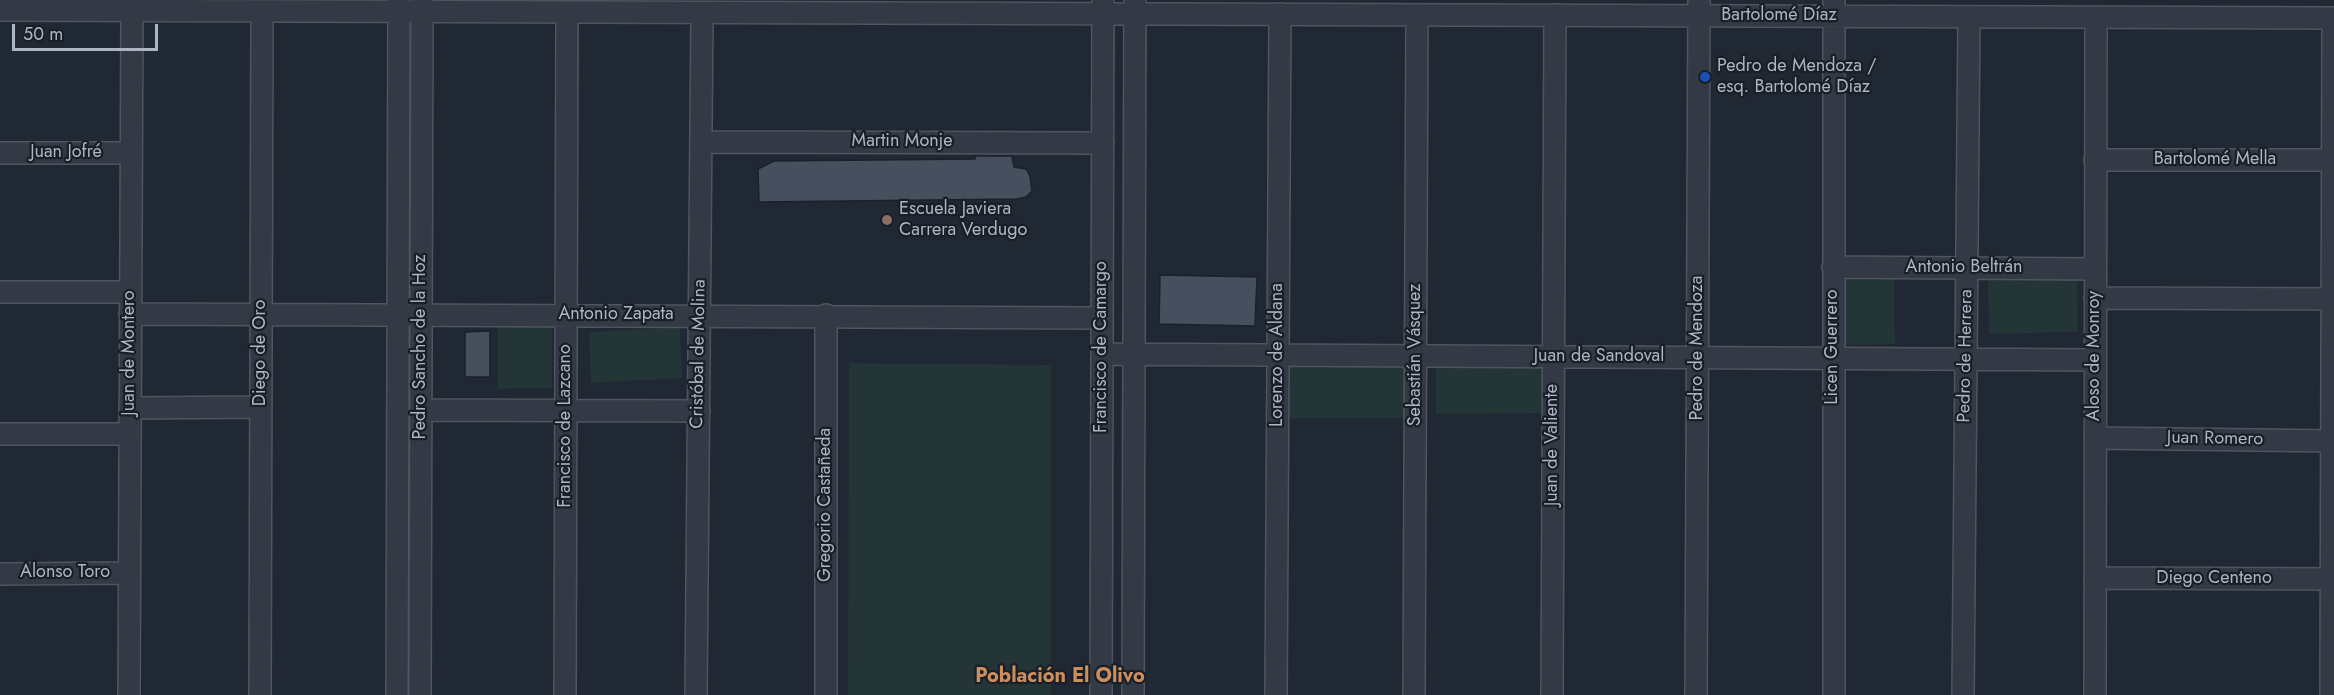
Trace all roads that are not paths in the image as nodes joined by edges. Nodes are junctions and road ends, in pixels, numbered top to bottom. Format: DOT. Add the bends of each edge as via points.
graph roads {
  1 [pos="399,6"];
  2 [pos="422,6"];
  3 [pos="680,6"];
  4 [pos="1103,7"];
  5 [pos="1134,7"];
  6 [pos="1699,8"];
  7 [pos="1834,8"];
  8 [pos="0,10"];
  9 [pos="132,11"];
  10 [pos="262,11"];
  11 [pos="567,12"];
  12 [pos="702,13"];
  13 [pos="1280,14"];
  14 [pos="1417,15"];
  15 [pos="1556,15"];
  16 [pos="1969,16"];
  17 [pos="2096,17"];
  18 [pos="2334,18"];
  19 [pos="701,142"];
  20 [pos="1102,142"];
  21 [pos="0,153"];
  22 [pos="131,153"];
  23 [pos="2095,160"];
  24 [pos="2333,160"];
  25 [pos="1833,267"];
  26 [pos="1966,268"];
  27 [pos="2095,269"];
  28 [pos="0,292"];
  29 [pos="130,292"];
  30 [pos="2095,298"];
  31 [pos="2333,299"];
  32 [pos="130,314"];
  33 [pos="261,314"];
  34 [pos="398,314"];
  35 [pos="421,314"];
  36 [pos="566,314"];
  37 [pos="699,315"];
  38 [pos="826,315"];
  39 [pos="1102,318"];
  40 [pos="1102,354"];
  41 [pos="1133,354"];
  42 [pos="1278,355"];
  43 [pos="1416,356"];
  44 [pos="1554,356"];
  45 [pos="1698,357"];
  46 [pos="1833,358"];
  47 [pos="1966,359"];
  48 [pos="2095,360"];
  49 [pos="261,407"];
  50 [pos="130,408"];
  51 [pos="421,410"];
  52 [pos="566,410"];
  53 [pos="699,411"];
  54 [pos="0,434"];
  55 [pos="130,434"];
  56 [pos="2095,438"];
  57 [pos="2333,441"];
  58 [pos="0,573"];
  59 [pos="129,573"];
  60 [pos="2095,578"];
  61 [pos="2333,579"];
  62 [pos="129,695"];
  63 [pos="260,695"];
  64 [pos="397,695"];
  65 [pos="420,695"];
  66 [pos="565,695"];
  67 [pos="696,695"];
  68 [pos="826,695"];
  69 [pos="1101,695"];
  70 [pos="1133,695"];
  71 [pos="1276,695"];
  72 [pos="1414,695"];
  73 [pos="1552,695"];
  74 [pos="1696,695"];
  75 [pos="1834,695"];
  76 [pos="1963,695"];
  77 [pos="2095,695"];
  78 [pos="2331,695"];
  1 -- 2 [label="street, Bartolomé Díaz"];
  1 -- 10 [label="street, Bartolomé Díaz"];
  1 -- 34 [label="street, Pedro Sancho de la Hoz"];
  2 -- 11 [label="street, Bartolomé Díaz"];
  2 -- 35 [label="street, Pedro Sancho de la Hoz"];
  3 -- 11 [label="street, Bartolomé Díaz"];
  3 -- 12 [label="street, Bartolomé Díaz"];
  4 -- 5 [label="street, Bartolomé Díaz"];
  4 -- 12 [label="street, Bartolomé Díaz"];
  4 -- 20 [label="street, Francisco de Camargo"];
  5 -- 13 [label="street, Bartolomé Díaz"];
  5 -- 41 [label="street, Francisco de Camargo"];
  6 -- 7 [label="street, Bartolomé Díaz"];
  6 -- 15 [label="street, Bartolomé Díaz"];
  6 -- 45 [label="street, Pedro de Mendoza"];
  7 -- 16 [label="street, Bartolomé Díaz"];
  7 -- 25 [label="street, Licen Guerrero"];
  8 -- 9 [label="street, Bartolomé Díaz"];
  9 -- 10 [label="street, Bartolomé Díaz"];
  9 -- 22 [label="street, Juan de Montero"];
  10 -- 33 [label="street, Diego de Oro"];
  11 -- 36 [label="street, Francisco de Lazcano"];
  12 -- 19 [label="street, Cristóbal de Molina"];
  13 -- 14 [label="street, Bartolomé Díaz"];
  13 -- 42 [label="street, Lorenzo de Aldana"];
  14 -- 15 [label="street, Bartolomé Díaz"];
  14 -- 43 [label="street, Sebastián Vásquez"];
  15 -- 44 [label="street, Juan de Valiente"];
  16 -- 17 [label="street, Bartolomé Díaz"];
  16 -- 26 [label="street, Pedro de Herrera"];
  17 -- 18 [label="street, Bartolomé Díaz"];
  17 -- 23 [label="street, Aloso de Monroy"];
  18 -- 24 [label="street"];
  19 -- 20 [label="street, Martin Monje"];
  19 -- 37 [label="street, Cristóbal de Molina"];
  20 -- 39 [label="street, Francisco de Camargo"];
  21 -- 22 [label="street, Juan Jofré"];
  22 -- 29 [label="street, Juan de Montero"];
  23 -- 24 [label="street, Bartolomé Mella"];
  23 -- 27 [label="street, Aloso de Monroy"];
  24 -- 31 [label="street"];
  25 -- 26 [label="street, Antonio Beltrán"];
  25 -- 46 [label="street, Licen Guerrero"];
  26 -- 27 [label="street, Antonio Beltrán"];
  26 -- 47 [label="street, Pedro de Herrera"];
  27 -- 30 [label="street, Aloso de Monroy"];
  28 -- 29 [label="street"];
  29 -- 32 [label="street, Juan de Montero"];
  30 -- 31 [label="street"];
  30 -- 48 [label="street, Aloso de Monroy"];
  31 -- 57 [label="street"];
  32 -- 33 [label="street, Antonio Zapata"];
  32 -- 50 [label="street, Juan de Montero"];
  33 -- 34 [label="street, Antonio Zapata"];
  33 -- 49 [label="street, Diego de Oro"];
  34 -- 35 [label="street, Antonio Zapata"];
  34 -- 64 [label="street, Pedro Sancho de la Hoz"];
  35 -- 36 [label="street, Antonio Zapata"];
  35 -- 51 [label="street, Pedro Sancho de la Hoz"];
  36 -- 37 [label="street, Antonio Zapata"];
  36 -- 52 [label="street, Francisco de Lazcano"];
  37 -- 38 [label="street, Antonio Zapata"];
  37 -- 53 [label="street, Cristóbal de Molina"];
  38 -- 39 [label="street, Antonio Zapata"];
  38 -- 68 [label="street, Gregorio Castañeda"];
  39 -- 40 [label="street, Francisco de Camargo"];
  40 -- 41 [label="street, Juan de Sandoval"];
  40 -- 69 [label="street, Francisco de Camargo"];
  41 -- 42 [label="street, Juan de Sandoval"];
  41 -- 70 [label="street, Francisco de Camargo"];
  42 -- 43 [label="street, Juan de Sandoval"];
  42 -- 71 [label="street, Lorenzo de Aldana"];
  43 -- 44 [label="street, Juan de Sandoval"];
  43 -- 72 [label="street, Sebastián Vásquez"];
  44 -- 45 [label="street, Juan de Sandoval"];
  44 -- 73 [label="street, Juan de Valiente"];
  45 -- 46 [label="street, Juan de Sandoval"];
  45 -- 74 [label="street, Pedro de Mendoza"];
  46 -- 47 [label="street, Juan de Sandoval"];
  46 -- 75 [label="street, Licen Guerrero"];
  47 -- 48 [label="street, Juan de Sandoval"];
  47 -- 76 [label="street, Pedro de Herrera"];
  48 -- 56 [label="street, Aloso de Monroy"];
  49 -- 50 [label="street"];
  49 -- 63 [label="street, Diego de Oro"];
  50 -- 55 [label="street, Juan de Montero"];
  51 -- 52 [label="street"];
  51 -- 65 [label="street, Pedro Sancho de la Hoz"];
  52 -- 53 [label="street"];
  52 -- 66 [label="street, Francisco de Lazcano"];
  53 -- 67 [label="street, Cristóbal de Molina"];
  54 -- 55 [label="street"];
  55 -- 59 [label="street, Juan de Montero"];
  56 -- 57 [label="street, Juan Romero"];
  56 -- 60 [label="street, Aloso de Monroy"];
  57 -- 61 [label="street"];
  58 -- 59 [label="street, Alonso Toro"];
  59 -- 62 [label="street, Juan de Montero"];
  60 -- 61 [label="street, Diego Centeno"];
  60 -- 77 [label="street, Aloso de Monroy"];
  61 -- 78 [label="street"];
}
